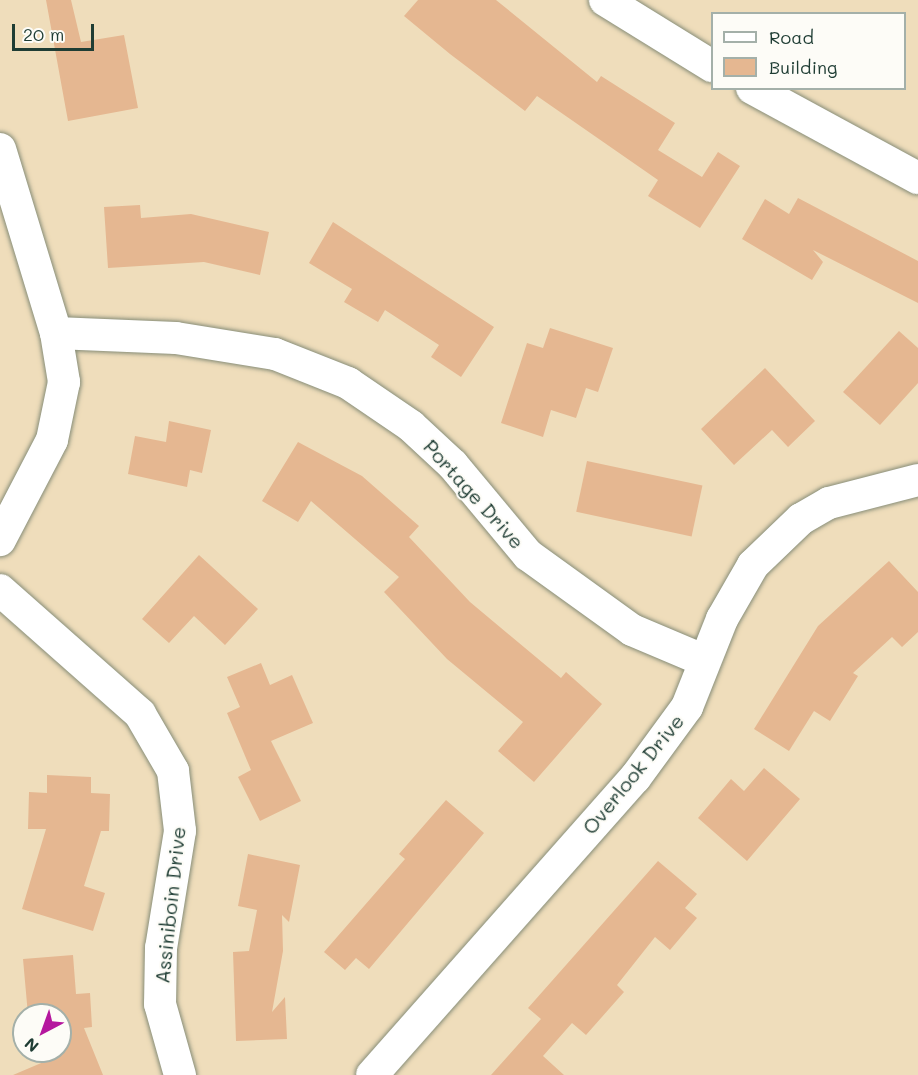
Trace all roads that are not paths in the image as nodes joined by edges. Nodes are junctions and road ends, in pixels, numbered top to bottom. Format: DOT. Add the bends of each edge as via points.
graph roads {
  1 [pos="604,0"];
  2 [pos="711,65"];
  3 [pos="756,90"];
  4 [pos="0,149"];
  5 [pos="918,178"];
  6 [pos="56,333"];
  7 [pos="918,480"];
  8 [pos="0,540"];
  9 [pos="0,590"];
  10 [pos="704,660"];
  11 [pos="180,1075"];
  12 [pos="372,1075"];
  1 -- 2 [label="street"];
  3 -- 5 [label="street"];
  4 -- 6 [label="street"];
  6 -- 8 [label="street" via="64,382 52,440"];
  6 -- 10 [label="street, Portage Drive" via="176,338 275,354 348,383 411,426 453,465 528,555 632,630"];
  7 -- 10 [label="street, Overlook Drive" via="838,499 777,538 735,592"];
  9 -- 11 [label="street, Assiniboin Drive" via="140,714 173,771 180,831 159,976 165,1032"];
  10 -- 12 [label="street, Overlook Drive" via="687,707 635,778"];
}
